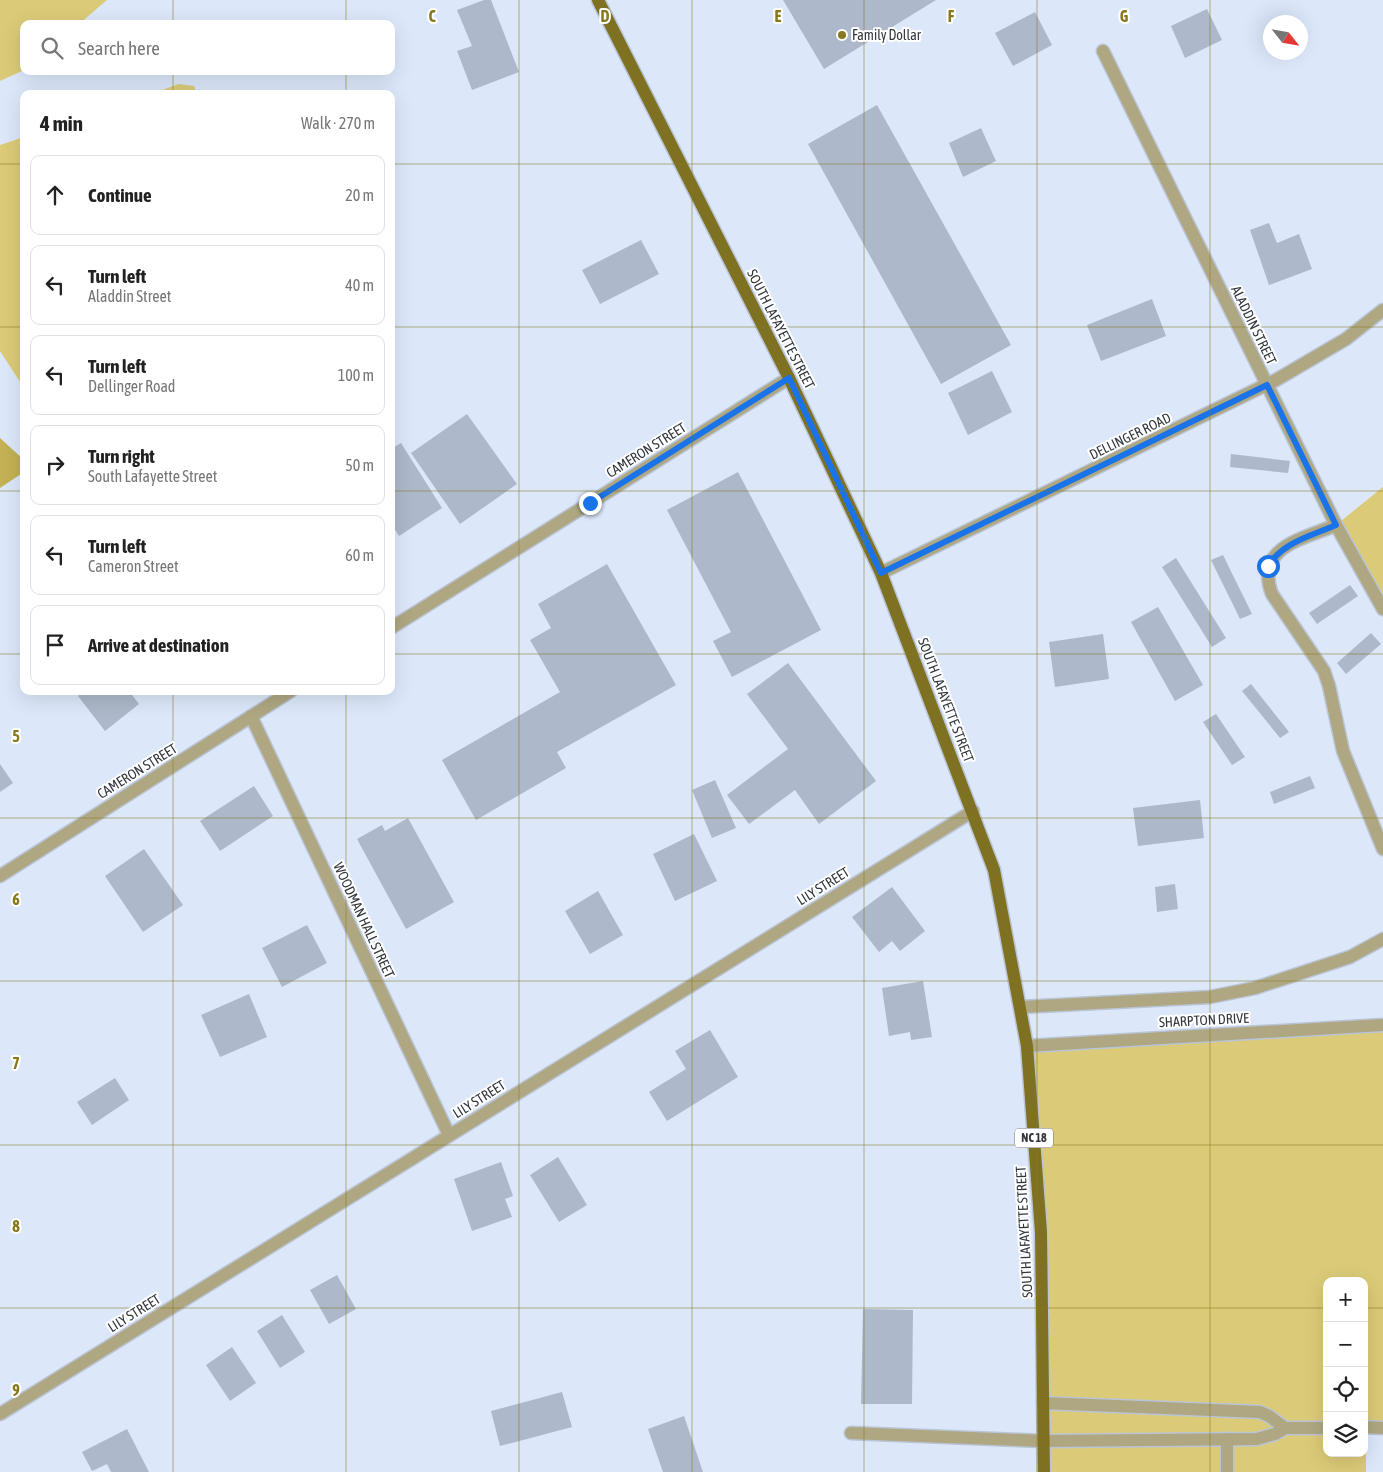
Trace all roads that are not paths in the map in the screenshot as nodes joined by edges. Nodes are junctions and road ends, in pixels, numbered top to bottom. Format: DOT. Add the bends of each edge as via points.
graph roads {
  1 [pos="598,0"];
  2 [pos="1103,51"];
  3 [pos="1383,310"];
  4 [pos="789,378"];
  5 [pos="1267,385"];
  6 [pos="1336,525"];
  7 [pos="881,573"];
  8 [pos="1383,609"];
  9 [pos="395,625"];
  10 [pos="285,695"];
  11 [pos="251,716"];
  12 [pos="973,811"];
  13 [pos="1383,848"];
  14 [pos="0,876"];
  15 [pos="1383,939"];
  16 [pos="1021,1007"];
  17 [pos="1383,1025"];
  18 [pos="1027,1046"];
  19 [pos="449,1136"];
  20 [pos="1043,1403"];
  21 [pos="0,1414"];
  22 [pos="1368,1427"];
  23 [pos="1285,1428"];
  24 [pos="1323,1428"];
  25 [pos="1383,1428"];
  26 [pos="851,1433"];
  27 [pos="1228,1439"];
  28 [pos="1043,1441"];
  29 [pos="1044,1472"];
  30 [pos="1227,1472"];
  1 -- 4 [label="main road, SOUTH LAFAYETTE STREET / NC 18"];
  2 -- 5 [label="street, ALADDIN STREET"];
  3 -- 5 [label="street, DELLINGER ROAD" via="1346,339"];
  4 -- 7 [label="main road, SOUTH LAFAYETTE STREET / NC 18"];
  4 -- 9 [label="street, CAMERON STREET"];
  5 -- 6 [label="street, ALADDIN STREET"];
  5 -- 7 [label="street, DELLINGER ROAD"];
  6 -- 8 [label="street, ALADDIN STREET"];
  6 -- 13 [label="street" via="1285,546 1268,566 1267,581 1272,594 1324,671 1343,751"];
  7 -- 12 [label="main road, SOUTH LAFAYETTE STREET / NC 18"];
  10 -- 11 [label="street, CAMERON STREET"];
  11 -- 14 [label="street, CAMERON STREET"];
  11 -- 19 [label="street, WOODMAN HALL STREET"];
  12 -- 16 [label="main road, SOUTH LAFAYETTE STREET / NC 18" via="994,870"];
  12 -- 19 [label="street, LILY STREET"];
  15 -- 16 [label="street" via="1350,957 1255,988 1210,997"];
  16 -- 18 [label="main road, SOUTH LAFAYETTE STREET / NC 18"];
  17 -- 18 [label="street, SHARPTON DRIVE"];
  18 -- 20 [label="main road, SOUTH LAFAYETTE STREET / NC 18" via="1042,1232"];
  19 -- 21 [label="street, LILY STREET"];
  20 -- 23 [label="street" via="1260,1412"];
  20 -- 28 [label="main road, SOUTH LAFAYETTE STREET / NC 18"];
  22 -- 25 [label="street"];
  23 -- 24 [label="street"];
  23 -- 27 [label="street" via="1264,1438"];
  26 -- 28 [label="street"];
  27 -- 28 [label="street"];
  27 -- 30 [label="street"];
  28 -- 29 [label="main road, SOUTH LAFAYETTE STREET / NC 18"];
}
